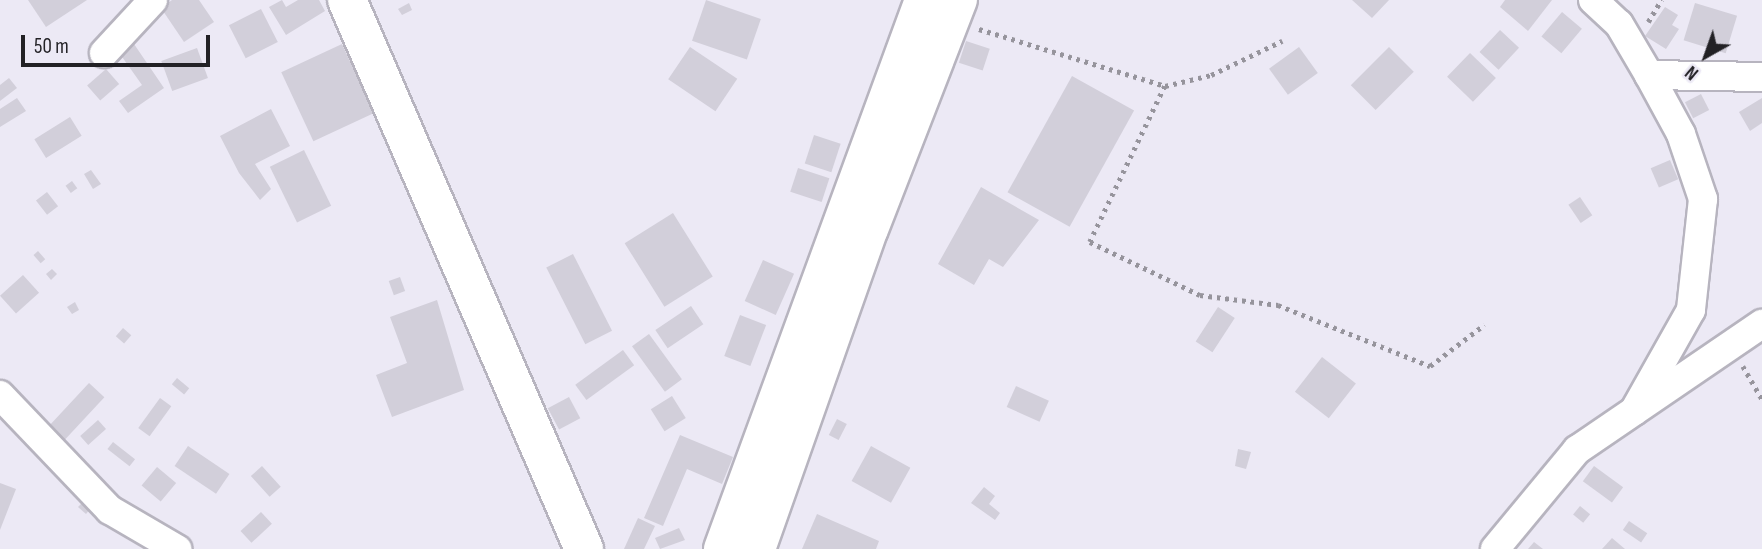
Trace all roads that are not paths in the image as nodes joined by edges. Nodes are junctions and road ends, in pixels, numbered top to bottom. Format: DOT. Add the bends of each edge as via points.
graph roads {
  1 [pos="153,0"];
  2 [pos="346,0"];
  3 [pos="1593,0"];
  4 [pos="944,7"];
  5 [pos="104,53"];
  6 [pos="1649,75"];
  7 [pos="1762,76"];
  8 [pos="855,225"];
  9 [pos="1762,324"];
  10 [pos="0,395"];
  11 [pos="1634,411"];
  12 [pos="177,549"];
  13 [pos="584,549"];
  14 [pos="723,549"];
  15 [pos="756,549"];
  16 [pos="1495,549"];
  1 -- 5 [label="street"];
  2 -- 13 [label="street"];
  3 -- 6 [label="street" via="1619,24"];
  4 -- 8 [label="street"];
  6 -- 7 [label="street"];
  6 -- 11 [label="street" via="1681,134 1703,200 1691,310"];
  8 -- 14 [label="street"];
  8 -- 15 [label="street"];
  9 -- 11 [label="street"];
  10 -- 12 [label="street" via="110,510"];
  11 -- 16 [label="street" via="1577,450"];
}
